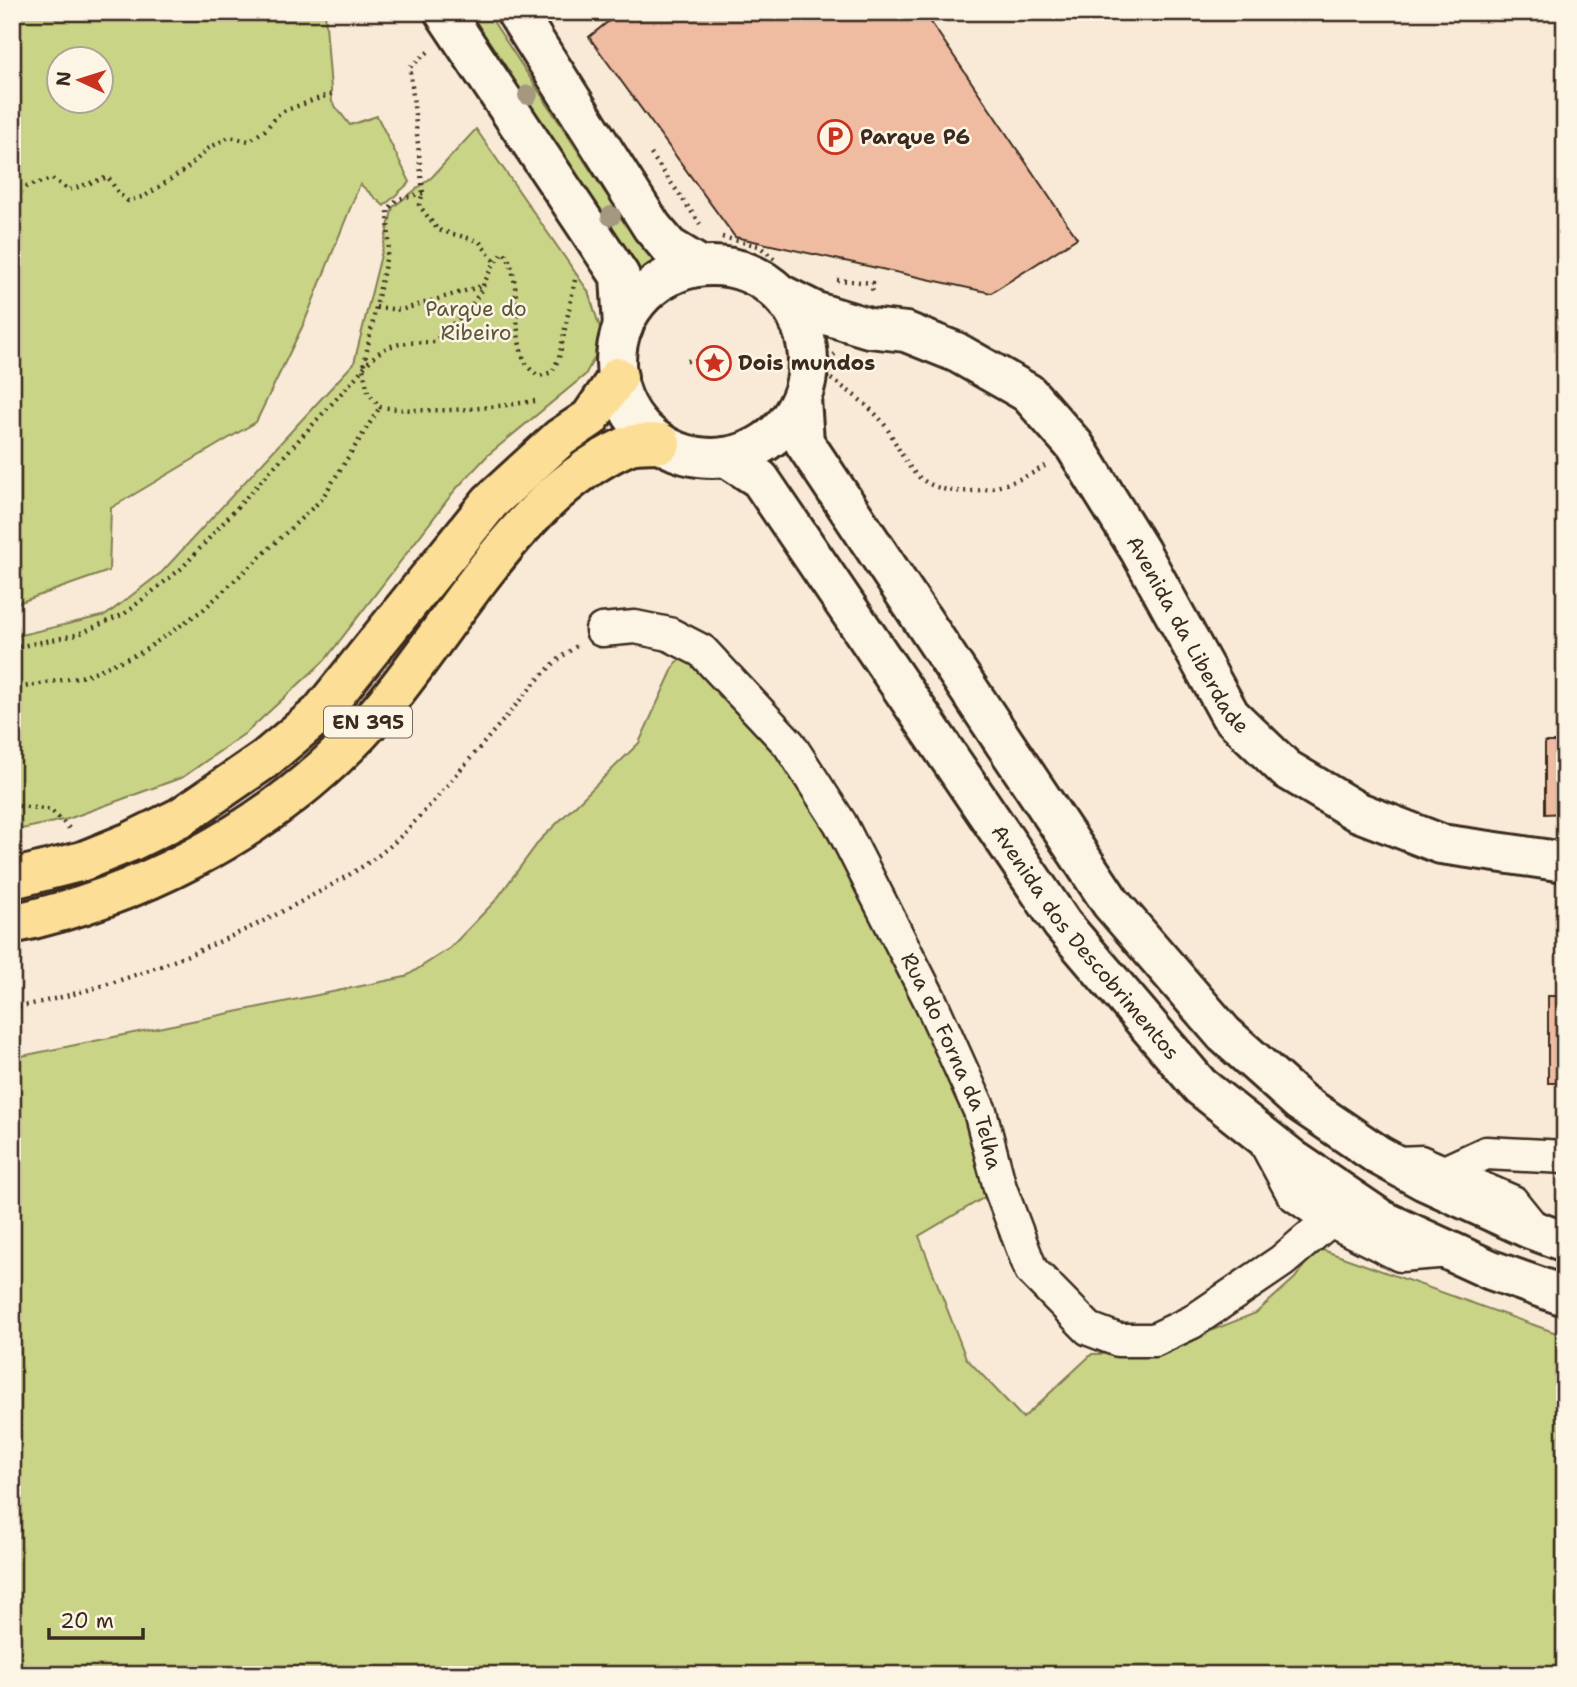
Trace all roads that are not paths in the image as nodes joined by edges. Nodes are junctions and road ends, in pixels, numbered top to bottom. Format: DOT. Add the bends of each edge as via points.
graph roads {
  1 [pos="516,12"];
  2 [pos="439,29"];
  3 [pos="709,243"];
  4 [pos="780,278"];
  5 [pos="623,327"];
  6 [pos="857,344"];
  7 [pos="618,377"];
  8 [pos="816,380"];
  9 [pos="661,443"];
  10 [pos="726,457"];
  11 [pos="602,630"];
  12 [pos="1565,862"];
  13 [pos="12,880"];
  14 [pos="21,924"];
  15 [pos="1261,1134"];
  16 [pos="1378,1155"];
  17 [pos="1565,1157"];
  18 [pos="1451,1169"];
  19 [pos="1330,1220"];
  20 [pos="1557,1239"];
  21 [pos="1450,1251"];
  22 [pos="1565,1296"];
  1 -- 3 [label="main road" via="652,227 669,247"];
  2 -- 5 [label="main road" via="620,276"];
  3 -- 4 [label="main road" via="730,267"];
  3 -- 5 [label="main road" via="653,286 635,304"];
  4 -- 6 [label="main road, Avenida da Liberdade"];
  4 -- 8 [label="main road" via="804,334"];
  5 -- 7 [label="main road"];
  6 -- 8 [label="main road, Avenida da Liberdade" via="836,333 825,338"];
  6 -- 12 [label="main road, Avenida da Liberdade" via="906,332 956,352 1028,393 1074,445 1140,551 1230,715 1286,769 1356,811 1441,844"];
  7 -- 9 [label="main road" via="632,415"];
  7 -- 13 [label="main road, EN 395" via="590,418 559,438 490,502 320,713 264,760 181,817 130,842 83,862"];
  8 -- 10 [label="main road" via="771,438"];
  8 -- 16 [label="main road, Avenida dos Descobrimentos" via="804,442 1111,904 1224,1034 1300,1102"];
  9 -- 10 [label="main road" via="703,457"];
  9 -- 14 [label="main road, EN 395" via="627,445 580,473 551,499 518,532 350,744 291,794 201,855 97,902"];
  10 -- 15 [label="main road, Avenida dos Descobrimentos" via="760,479 1062,925 1199,1086"];
  11 -- 19 [label="street, Rua do Forna da Telha" via="635,627 669,634 702,651 789,744 840,823 930,1000 980,1111 1000,1188 1031,1270 1089,1329 1118,1340 1154,1340 1192,1322 1282,1261"];
  15 -- 19 [label="street" via="1293,1194"];
  15 -- 21 [label="main road, Avenida dos Descobrimentos" via="1382,1220"];
  16 -- 18 [label="lane" via="1422,1154"];
  16 -- 20 [label="main road, Avenida dos Descobrimentos" via="1425,1181"];
  17 -- 18 [label="street" via="1486,1153"];
  18 -- 20 [label="lane" via="1517,1195"];
  19 -- 21 [label="street" via="1399,1255"];
  21 -- 22 [label="main road, Avenida dos Descobrimentos"];
}
